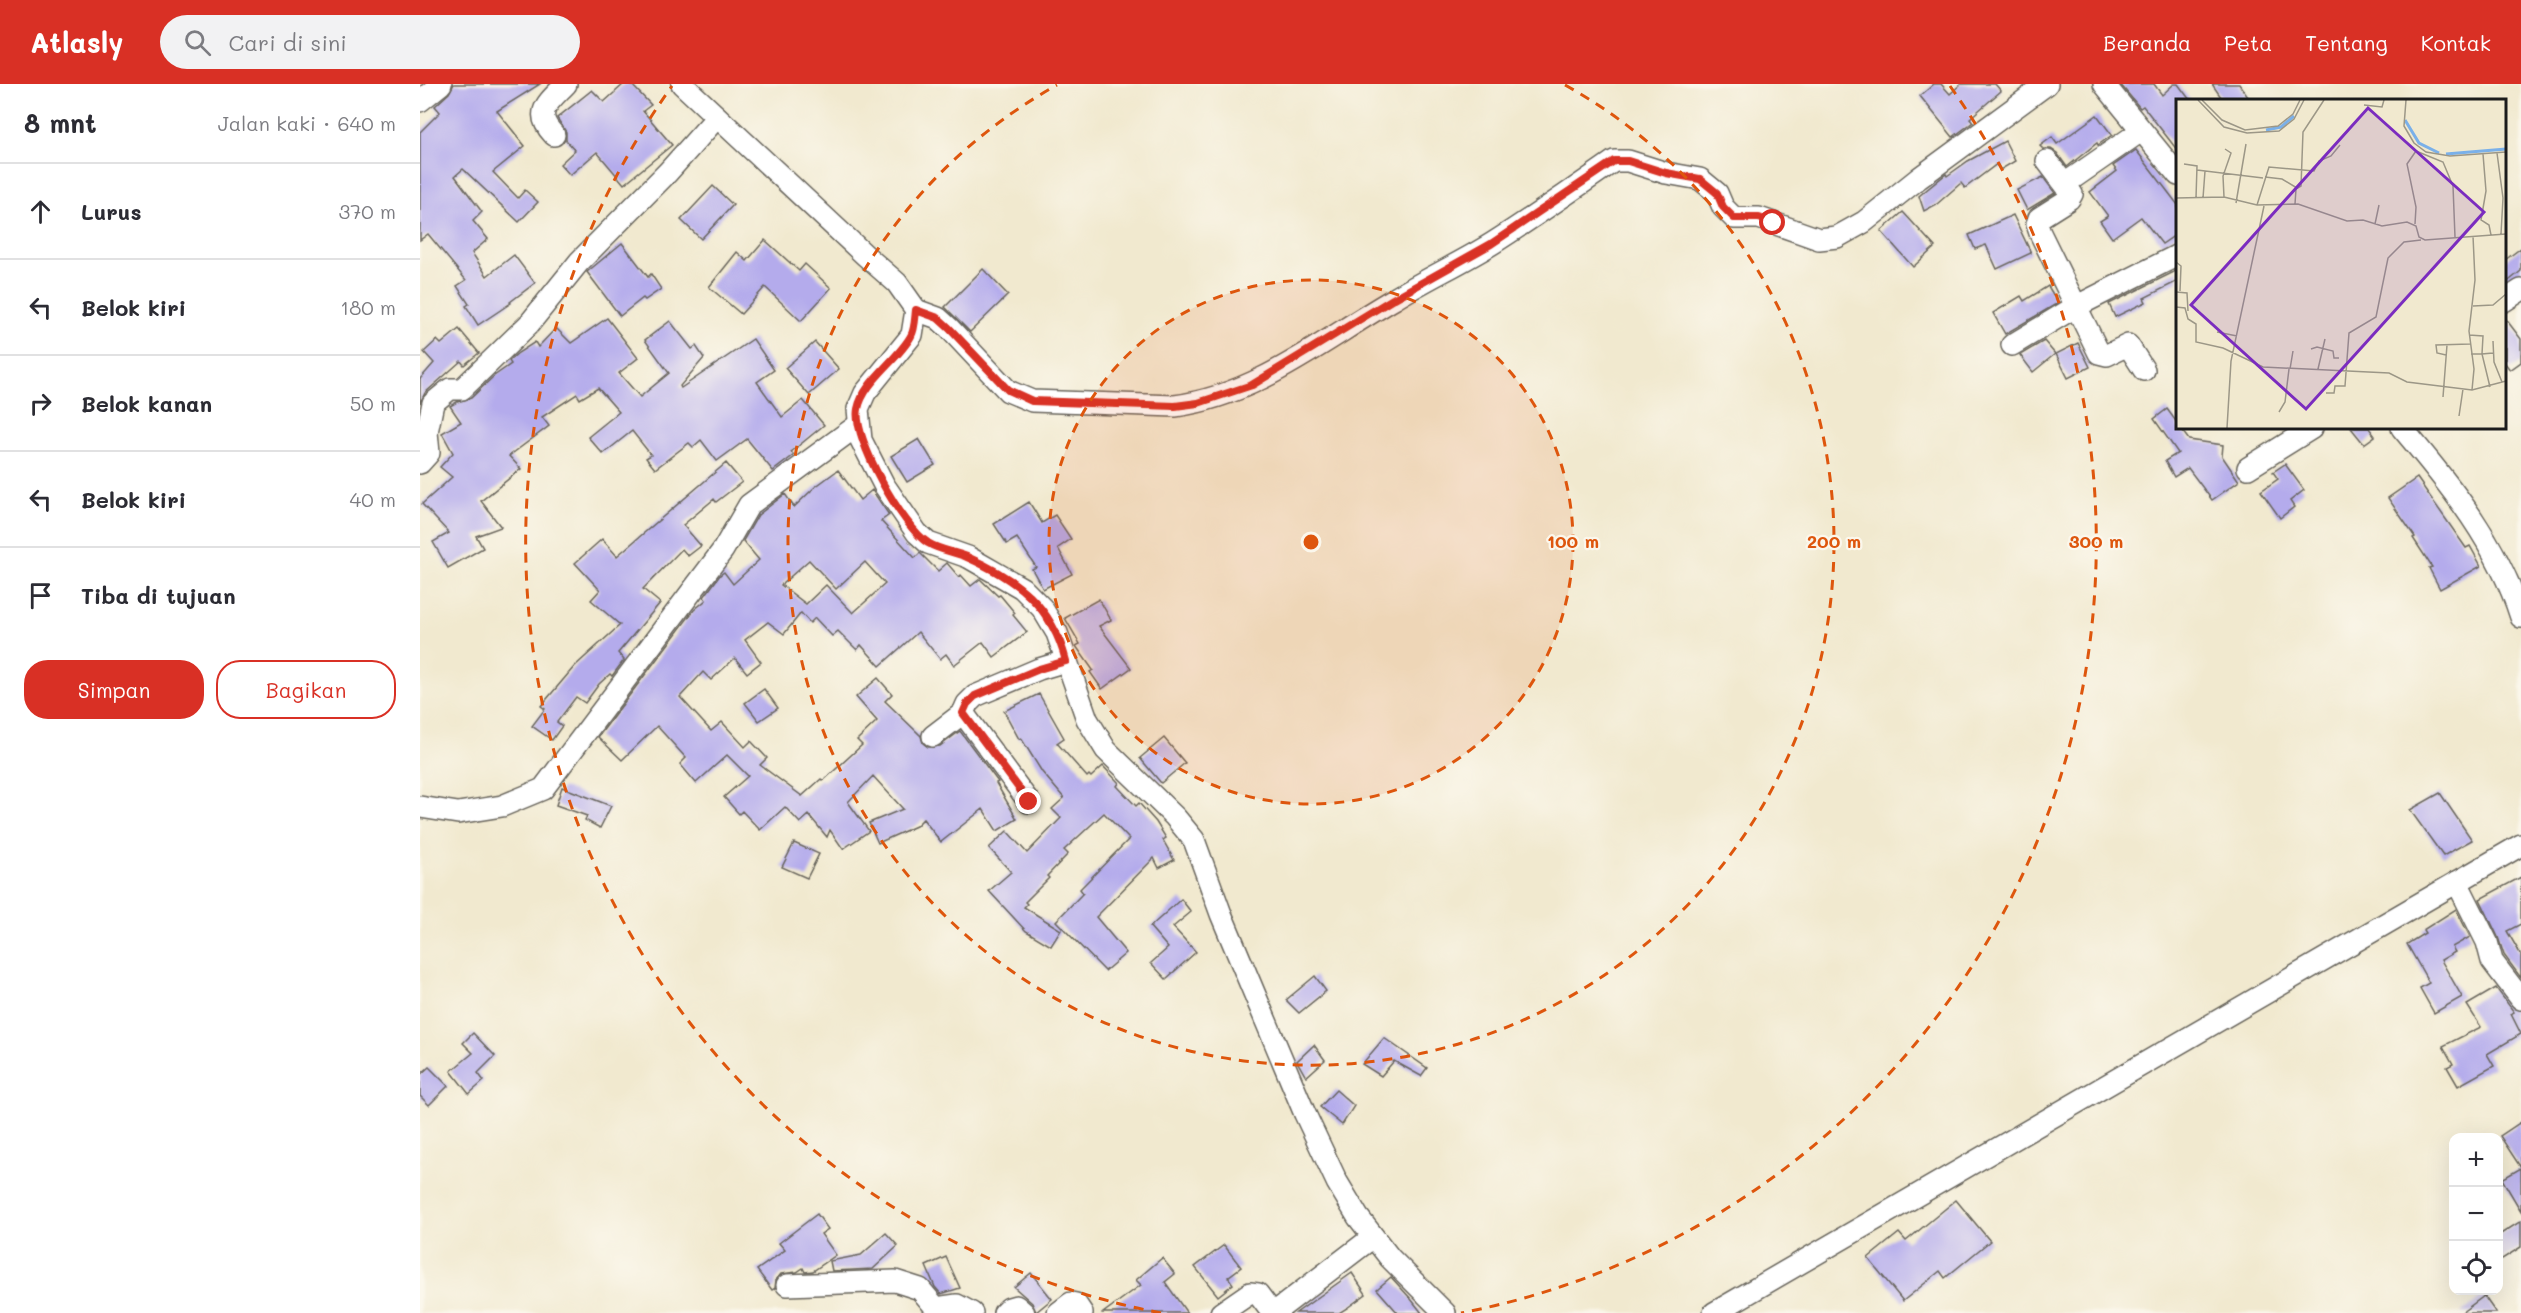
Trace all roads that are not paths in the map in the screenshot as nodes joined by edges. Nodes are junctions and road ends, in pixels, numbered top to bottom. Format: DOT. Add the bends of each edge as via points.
graph roads {
  1 [pos="441,84"];
  2 [pos="566,84"];
  3 [pos="682,84"];
  4 [pos="2047,84"];
  5 [pos="2104,84"];
  6 [pos="420,101"];
  7 [pos="717,117"];
  8 [pos="2141,131"];
  9 [pos="554,135"];
  10 [pos="2047,161"];
  11 [pos="2176,173"];
  12 [pos="2066,183"];
  13 [pos="2176,256"];
  14 [pos="2521,290"];
  15 [pos="2506,300"];
  16 [pos="2075,307"];
  17 [pos="916,310"];
  18 [pos="2012,345"];
  19 [pos="2144,370"];
  20 [pos="858,425"];
  21 [pos="2310,429"];
  22 [pos="2403,429"];
  23 [pos="420,463"];
  24 [pos="2248,468"];
  25 [pos="2521,617"];
  26 [pos="1066,661"];
  27 [pos="963,713"];
  28 [pos="933,736"];
  29 [pos="1029,802"];
  30 [pos="420,807"];
  31 [pos="2521,845"];
  32 [pos="2457,882"];
  33 [pos="2521,999"];
  34 [pos="1373,1238"];
  35 [pos="787,1285"];
  36 [pos="1270,1311"];
  37 [pos="972,1313"];
  38 [pos="1004,1313"];
  39 [pos="1024,1313"];
  40 [pos="1058,1313"];
  41 [pos="1082,1313"];
  42 [pos="1221,1313"];
  43 [pos="1445,1313"];
  44 [pos="1714,1313"];
  1 -- 6 [label="street"];
  2 -- 9 [label="street" via="544,107 542,116"];
  3 -- 7 [label="street"];
  4 -- 17 [label="street" via="1864,222 1828,239 1759,218 1734,218 1717,193 1700,179 1614,161 1491,244 1252,385 1198,403 1175,406 1021,398 1008,390 938,318"];
  5 -- 8 [label="street"];
  7 -- 17 [label="street" via="897,283"];
  7 -- 23 [label="street" via="579,262 529,324 462,388 450,389 433,403 427,432 429,453"];
  8 -- 11 [label="street"];
  8 -- 12 [label="street"];
  10 -- 12 [label="street"];
  12 -- 16 [label="street" via="2072,197 2041,216 2037,224"];
  13 -- 16 [label="street"];
  14 -- 15 [label="street"];
  16 -- 18 [label="street"];
  16 -- 19 [label="street" via="2099,352 2107,355 2128,345"];
  17 -- 20 [label="street" via="912,335 865,393 858,410"];
  20 -- 26 [label="street" via="861,440 884,485 917,533 928,543 968,558 1022,588 1042,608 1057,633"];
  20 -- 30 [label="street" via="749,505 723,550 543,789 502,806 458,813"];
  21 -- 24 [label="street"];
  22 -- 25 [label="street" via="2490,543"];
  26 -- 27 [label="street" via="975,696"];
  26 -- 34 [label="street" via="1087,719 1106,750 1194,840 1305,1114 1337,1182"];
  27 -- 28 [label="street"];
  27 -- 29 [label="street"];
  31 -- 32 [label="street"];
  32 -- 33 [label="street" via="2487,942 2492,961"];
  32 -- 44 [label="street"];
  34 -- 36 [label="street" via="1279,1309"];
  34 -- 43 [label="street"];
  35 -- 37 [label="street" via="895,1281 920,1289 936,1308 957,1305"];
  36 -- 42 [label="street" via="1258,1294 1250,1293"];
  38 -- 39 [label="street" via="1016,1306"];
  40 -- 41 [label="street" via="1071,1303"];
}
